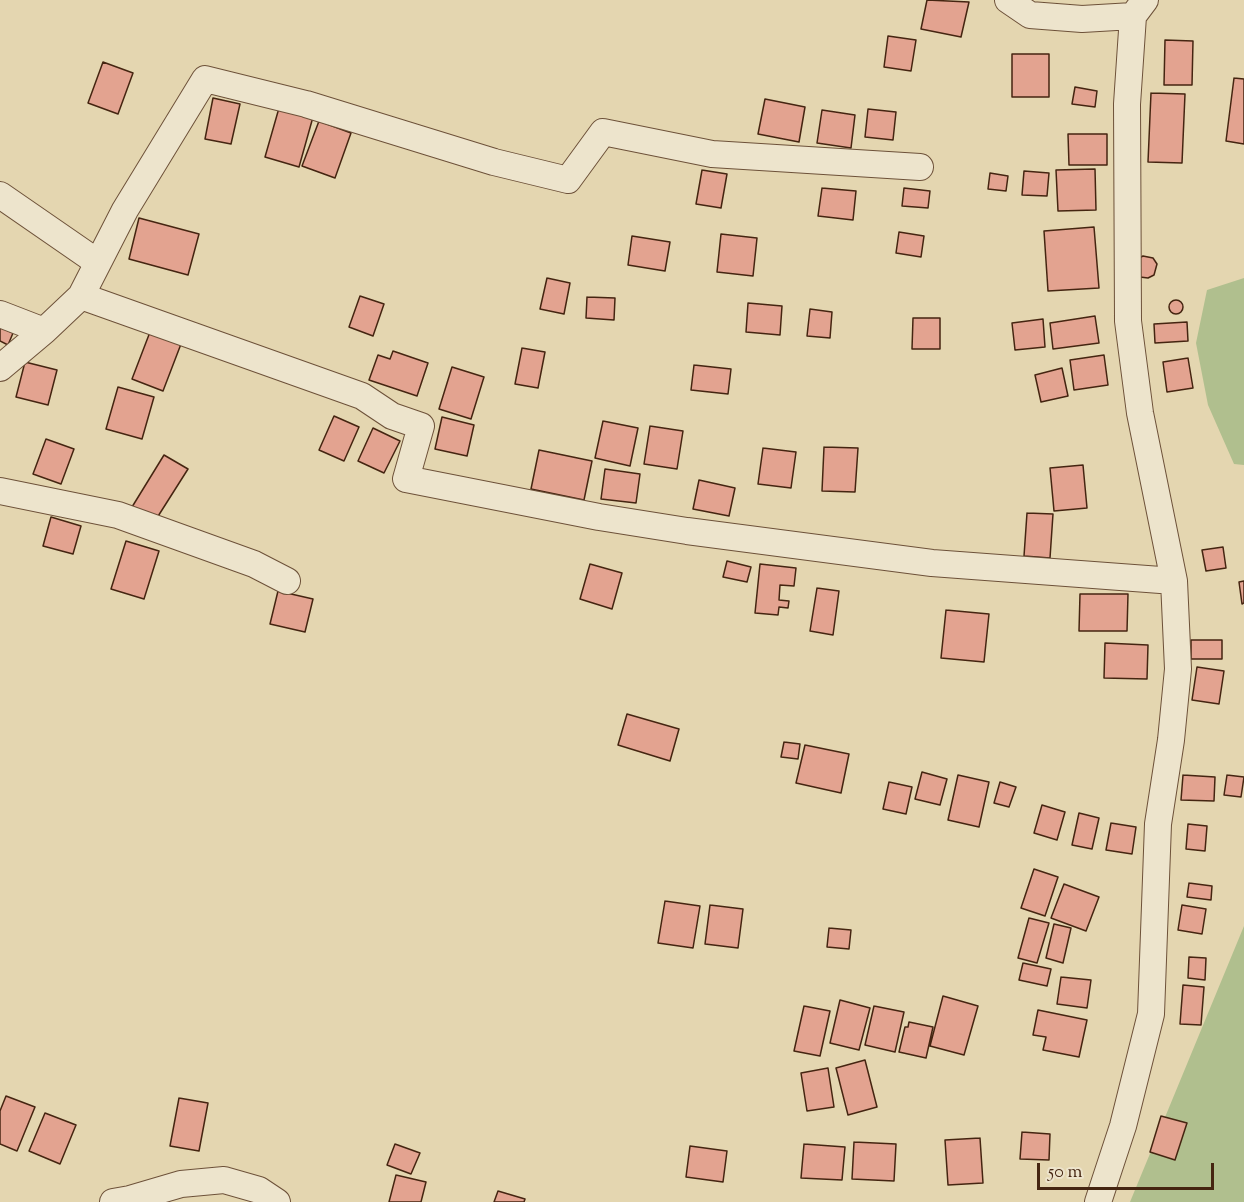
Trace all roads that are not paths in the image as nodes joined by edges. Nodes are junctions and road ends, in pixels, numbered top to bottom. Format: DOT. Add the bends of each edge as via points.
graph roads {
  1 [pos="1008,0"];
  2 [pos="1139,8"];
  3 [pos="921,167"];
  4 [pos="0,195"];
  5 [pos="97,262"];
  6 [pos="81,296"];
  7 [pos="0,314"];
  8 [pos="44,331"];
  9 [pos="0,368"];
  10 [pos="0,491"];
  11 [pos="287,580"];
  12 [pos="1174,582"];
  13 [pos="113,1202"];
  14 [pos="277,1202"];
  15 [pos="1098,1202"];
  1 -- 2 [label="street" via="1030,15 1082,19"];
  2 -- 12 [label="street" via="1127,104 1128,321 1140,413"];
  3 -- 5 [label="street" via="712,154 603,132 568,180 205,79"];
  4 -- 5 [label="street"];
  5 -- 6 [label="street"];
  6 -- 8 [label="street"];
  6 -- 12 [label="street" via="362,396 392,416 421,426 406,479 687,531 932,563"];
  7 -- 8 [label="street"];
  8 -- 9 [label="street"];
  10 -- 11 [label="street" via="118,515 254,564"];
  12 -- 15 [label="street" via="1178,669 1158,824 1151,1014 1123,1126"];
  13 -- 14 [label="street" via="181,1184 224,1180 259,1190"];
}
